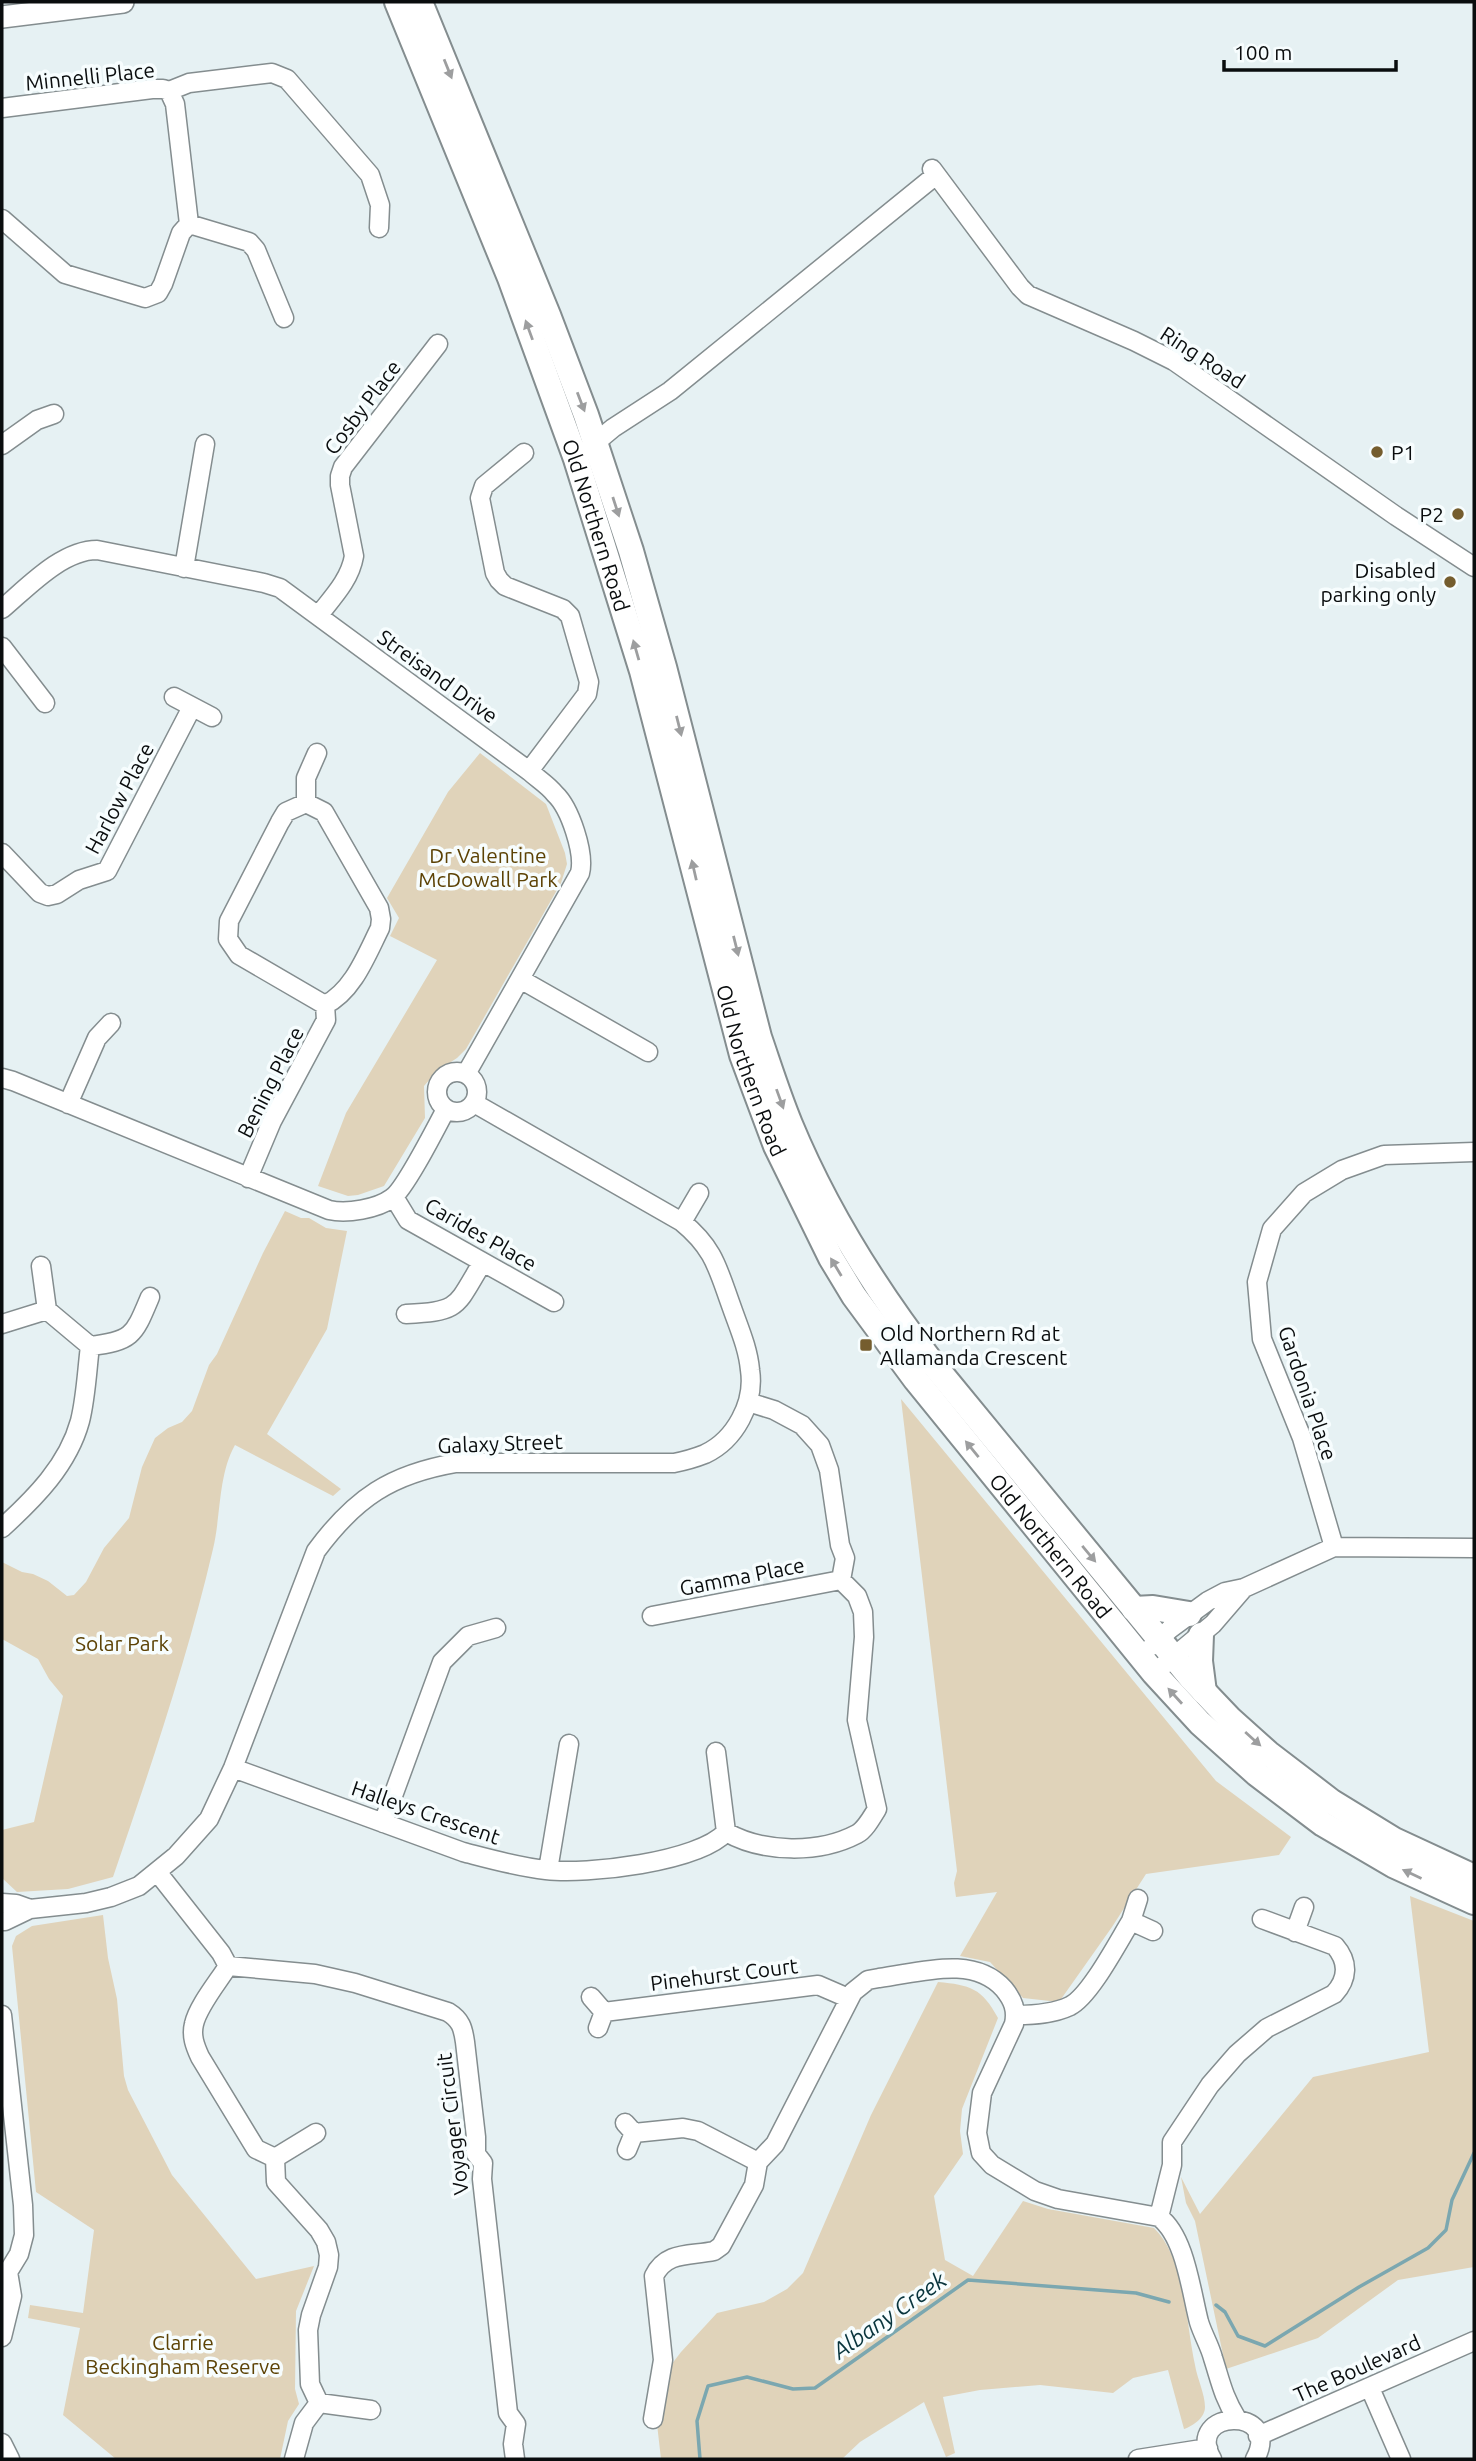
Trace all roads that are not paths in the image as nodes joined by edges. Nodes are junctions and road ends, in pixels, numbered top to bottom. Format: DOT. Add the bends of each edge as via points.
graph roads {
  1 [pos="123,2"];
  2 [pos="397,2"];
  3 [pos="420,2"];
  4 [pos="2,17"];
  5 [pos="169,91"];
  6 [pos="2,108"];
  7 [pos="2,219"];
  8 [pos="189,224"];
  9 [pos="379,228"];
  10 [pos="284,318"];
  11 [pos="438,344"];
  12 [pos="54,415"];
  13 [pos="595,443"];
  14 [pos="205,444"];
  15 [pos="2,446"];
  16 [pos="524,453"];
  17 [pos="576,459"];
  18 [pos="1474,567"];
  19 [pos="184,568"];
  20 [pos="2,609"];
  21 [pos="318,616"];
  22 [pos="2,647"];
  23 [pos="174,697"];
  24 [pos="45,703"];
  25 [pos="192,707"];
  26 [pos="212,718"];
  27 [pos="317,753"];
  28 [pos="529,771"];
  29 [pos="306,803"];
  30 [pos="2,853"];
  31 [pos="520,979"];
  32 [pos="325,1005"];
  33 [pos="111,1023"];
  34 [pos="648,1052"];
  35 [pos="466,1074"];
  36 [pos="2,1079"];
  37 [pos="474,1103"];
  38 [pos="68,1104"];
  39 [pos="446,1109"];
  40 [pos="1474,1152"];
  41 [pos="248,1178"];
  42 [pos="699,1193"];
  43 [pos="394,1197"];
  44 [pos="682,1222"];
  45 [pos="482,1263"];
  46 [pos="41,1265"];
  47 [pos="150,1297"];
  48 [pos="554,1301"];
  49 [pos="47,1310"];
  50 [pos="406,1314"];
  51 [pos="2,1324"];
  52 [pos="90,1346"];
  53 [pos="748,1402"];
  54 [pos="2,1528"];
  55 [pos="1334,1547"];
  56 [pos="1474,1548"];
  57 [pos="841,1580"];
  58 [pos="1135,1609"];
  59 [pos="652,1616"];
  60 [pos="1194,1625"];
  61 [pos="496,1628"];
  62 [pos="1157,1657"];
  63 [pos="1204,1692"];
  64 [pos="569,1744"];
  65 [pos="716,1752"];
  66 [pos="233,1768"];
  67 [pos="383,1823"];
  68 [pos="726,1832"];
  69 [pos="548,1870"];
  70 [pos="158,1872"];
  71 [pos="1474,1877"];
  72 [pos="1138,1899"];
  73 [pos="1474,1902"];
  74 [pos="2,1903"];
  75 [pos="1304,1907"];
  76 [pos="30,1909"];
  77 [pos="1262,1919"];
  78 [pos="1131,1921"];
  79 [pos="3,1924"];
  80 [pos="1153,1931"];
  81 [pos="1295,1932"];
  82 [pos="228,1966"];
  83 [pos="592,1997"];
  84 [pos="848,1998"];
  85 [pos="2,2015"];
  86 [pos="1016,2015"];
  87 [pos="316,2133"];
  88 [pos="627,2150"];
  89 [pos="275,2158"];
  90 [pos="758,2162"];
  91 [pos="1159,2217"];
  92 [pos="5,2271"];
  93 [pos="1200,2326"];
  94 [pos="2,2337"];
  95 [pos="1474,2341"];
  96 [pos="1370,2388"];
  97 [pos="319,2403"];
  98 [pos="371,2410"];
  99 [pos="653,2419"];
  100 [pos="1237,2419"];
  101 [pos="1215,2427"];
  102 [pos="1258,2436"];
  103 [pos="1210,2454"];
  104 [pos="294,2459"];
  105 [pos="515,2459"];
  106 [pos="1138,2459"];
  107 [pos="1255,2459"];
  108 [pos="1401,2459"];
  1 -- 4 [label="main road"];
  17 -- 2 [label="highway, Old Northern Road, one-way" via="510,278"];
  3 -- 13 [label="highway, Old Northern Road, one-way" via="548,315"];
  5 -- 6 [label="street, Minnelli Place" via="152,89"];
  5 -- 8 [label="street, Minnelli Place" via="178,122"];
  5 -- 9 [label="street" via="189,83 272,73 287,79 370,175 380,205"];
  7 -- 8 [label="street" via="65,274 145,298 158,293 181,233"];
  8 -- 10 [label="street" via="249,243"];
  11 -- 21 [label="street, Cosby Place" via="343,467 340,485 354,556 348,577"];
  12 -- 15 [label="street" via="37,420"];
  13 -- 17 [label="street"];
  13 -- 18 [label="street, Ring Road" via="670,391 934,172 1028,295 1174,361"];
  13 -- 58 [label="highway, Old Northern Road, one-way" via="654,633 759,1037 805,1159 896,1316"];
  14 -- 19 [label="street"];
  16 -- 28 [label="street" via="484,486 480,498 495,573 505,586 570,616 589,682 587,694"];
  62 -- 17 [label="highway, Old Northern Road, one-way" via="891,1349 831,1258 793,1184 742,1055 642,671"];
  19 -- 20 [label="street, Streisand Drive" via="86,550 64,558"];
  19 -- 21 [label="street, Streisand Drive" via="280,588"];
  21 -- 28 [label="street, Streisand Drive"];
  22 -- 24 [label="street"];
  23 -- 25 [label="street"];
  25 -- 26 [label="street"];
  25 -- 30 [label="street, Harlow Place" via="107,871 48,897"];
  27 -- 29 [label="street" via="306,778"];
  28 -- 31 [label="street, Streisand Drive" via="564,805 582,864 572,890"];
  29 -- 32 [label="street" via="324,812 381,919 351,981 338,999"];
  29 -- 32 [label="street" via="286,812 280,822 229,921 228,939 239,955"];
  31 -- 34 [label="street"];
  31 -- 35 [label="street, Streisand Drive"];
  32 -- 41 [label="street, Bening Place" via="327,1020 272,1121"];
  33 -- 38 [label="street" via="97,1038"];
  35 -- 37 [label="street" via="477,1087"];
  35 -- 39 [label="street" via="451,1073 439,1082 437,1097"];
  36 -- 38 [label="street"];
  37 -- 39 [label="street" via="458,1112"];
  37 -- 44 [label="street, Galaxy Street"];
  38 -- 41 [label="street"];
  39 -- 43 [label="street"];
  40 -- 55 [label="street, Gardonia Place" via="1384,1155 1342,1170 1304,1193 1272,1229 1257,1282 1262,1339 1302,1438"];
  41 -- 43 [label="street" via="342,1213"];
  42 -- 44 [label="street"];
  43 -- 45 [label="street, Carides Place" via="408,1220"];
  44 -- 53 [label="street, Galaxy Street" via="706,1245 747,1350"];
  45 -- 48 [label="street, Carides Place"];
  45 -- 50 [label="street" via="454,1306 442,1312"];
  46 -- 49 [label="street"];
  47 -- 52 [label="street" via="131,1335"];
  49 -- 51 [label="street"];
  49 -- 52 [label="street"];
  52 -- 54 [label="street" via="80,1421 68,1452 50,1479"];
  53 -- 57 [label="street" via="802,1425 820,1445 845,1558"];
  53 -- 66 [label="street, Galaxy Street" via="737,1426 717,1447 674,1464 456,1462 403,1476 370,1495 338,1521 316,1551"];
  55 -- 56 [label="street"];
  55 -- 60 [label="street" via="1244,1588 1225,1592"];
  57 -- 59 [label="street, Gamma Place"];
  57 -- 68 [label="street" via="857,1596 863,1612 857,1720 877,1809 859,1833 824,1845 770,1846"];
  58 -- 60 [label="highway" via="1153,1608"];
  58 -- 62 [label="highway, Old Northern Road"];
  60 -- 62 [label="street"];
  60 -- 62 [label="street"];
  60 -- 63 [label="highway"];
  61 -- 67 [label="street" via="468,1636 442,1662"];
  62 -- 63 [label="highway, Old Northern Road"];
  73 -- 62 [label="highway, Old Northern Road, one-way" via="1382,1859 1287,1798 1200,1723"];
  63 -- 71 [label="highway, Old Northern Road, one-way" via="1268,1754 1332,1802 1394,1840"];
  64 -- 69 [label="street"];
  65 -- 68 [label="street"];
  66 -- 67 [label="street, Halleys Crescent"];
  66 -- 70 [label="street, Galaxy Street" via="209,1819"];
  67 -- 69 [label="street, Halleys Crescent" via="463,1852"];
  68 -- 69 [label="street, Halleys Crescent" via="680,1856 590,1871"];
  70 -- 76 [label="street, Galaxy Street" via="111,1897"];
  70 -- 82 [label="street"];
  72 -- 78 [label="street"];
  74 -- 76 [label="street, Galaxy Street"];
  74 -- 79 [label="street" via="6,1912"];
  75 -- 81 [label="street"];
  76 -- 79 [label="street, Galaxy Street"];
  77 -- 81 [label="street"];
  78 -- 80 [label="street"];
  78 -- 86 [label="street" via="1084,1995 1071,2006"];
  81 -- 91 [label="street" via="1335,1947 1343,1955 1342,1986 1266,2028 1210,2085 1172,2142 1172,2165"];
  82 -- 89 [label="street" via="194,2024 194,2042 256,2149"];
  82 -- 105 [label="street, Voyager Circuit" via="315,1974 355,1983 458,2018 465,2042 476,2154 483,2163 508,2413 516,2424"];
  83 -- 84 [label="street, Pinehurst Court" via="601,2020 818,1985"];
  84 -- 86 [label="street" via="868,1980 960,1968 975,1970 1001,1986"];
  84 -- 90 [label="street" via="775,2144"];
  85 -- 92 [label="street" via="24,2235 19,2254"];
  86 -- 91 [label="street" via="982,2093 977,2133 981,2153 1035,2192"];
  87 -- 89 [label="street"];
  88 -- 90 [label="street" via="630,2128 684,2128"];
  89 -- 97 [label="street" via="276,2182 319,2230 329,2255 308,2330 310,2384"];
  90 -- 99 [label="street" via="754,2185 721,2246 665,2260 654,2276 663,2360"];
  91 -- 93 [label="street" via="1168,2224 1180,2249"];
  92 -- 94 [label="street" via="12,2296"];
  93 -- 100 [label="street" via="1224,2398"];
  93 -- 101 [label="street" via="1215,2400"];
  95 -- 96 [label="street, The Boulevard"];
  96 -- 102 [label="street, The Boulevard"];
  96 -- 108 [label="street"];
  97 -- 98 [label="street"];
  97 -- 104 [label="street" via="304,2423"];
  100 -- 101 [label="street"];
  100 -- 102 [label="street" via="1249,2424"];
  101 -- 103 [label="street" via="1208,2439"];
  102 -- 107 [label="street"];
  103 -- 106 [label="street"];
}
